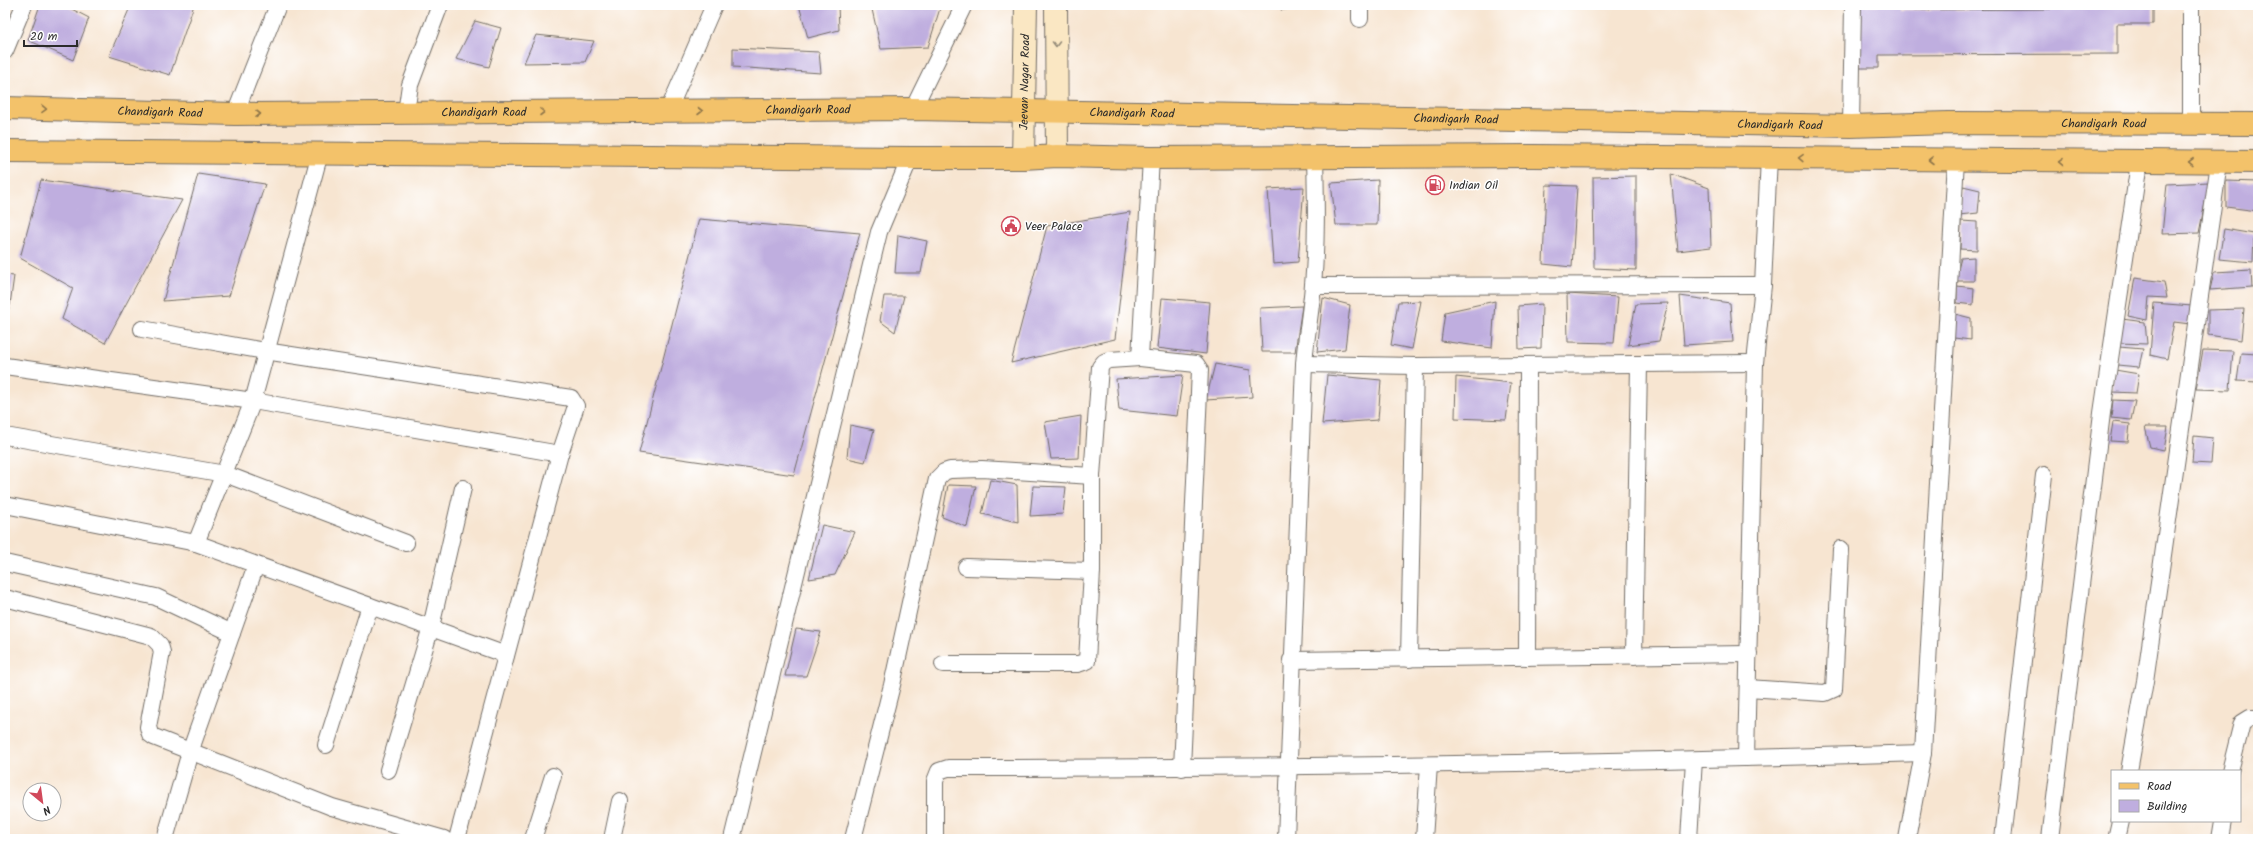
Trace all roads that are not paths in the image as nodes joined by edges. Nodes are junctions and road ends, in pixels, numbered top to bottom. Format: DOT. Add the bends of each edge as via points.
graph roads {
  1 [pos="24,5"];
  2 [pos="278,5"];
  3 [pos="440,5"];
  4 [pos="714,5"];
  5 [pos="964,5"];
  6 [pos="1026,5"];
  7 [pos="1056,5"];
  8 [pos="1853,5"];
  9 [pos="2191,5"];
  10 [pos="5,51"];
  11 [pos="5,108"];
  12 [pos="913,109"];
  13 [pos="668,111"];
  14 [pos="1024,112"];
  15 [pos="406,113"];
  16 [pos="1057,113"];
  17 [pos="235,114"];
  18 [pos="2191,123"];
  19 [pos="2258,124"];
  20 [pos="1851,126"];
  21 [pos="5,151"];
  22 [pos="320,153"];
  23 [pos="1057,156"];
  24 [pos="1315,156"];
  25 [pos="1768,157"];
  26 [pos="910,158"];
  27 [pos="1023,158"];
  28 [pos="1151,158"];
  29 [pos="1956,160"];
  30 [pos="2139,162"];
  31 [pos="2258,162"];
  32 [pos="2219,163"];
  33 [pos="1763,285"];
  34 [pos="1313,286"];
  35 [pos="142,329"];
  36 [pos="265,351"];
  37 [pos="1140,358"];
  38 [pos="1755,363"];
  39 [pos="1304,364"];
  40 [pos="1639,364"];
  41 [pos="1528,365"];
  42 [pos="5,366"];
  43 [pos="1415,366"];
  44 [pos="253,401"];
  45 [pos="5,436"];
  46 [pos="560,454"];
  47 [pos="225,474"];
  48 [pos="2044,475"];
  49 [pos="1092,476"];
  50 [pos="463,488"];
  51 [pos="5,505"];
  52 [pos="196,543"];
  53 [pos="406,543"];
  54 [pos="1842,549"];
  55 [pos="5,563"];
  56 [pos="256,565"];
  57 [pos="966,567"];
  58 [pos="1092,571"];
  59 [pos="5,598"];
  60 [pos="370,606"];
  61 [pos="431,627"];
  62 [pos="232,633"];
  63 [pos="1749,654"];
  64 [pos="506,655"];
  65 [pos="1634,656"];
  66 [pos="1527,657"];
  67 [pos="1408,659"];
  68 [pos="1291,660"];
  69 [pos="943,664"];
  70 [pos="1748,688"];
  71 [pos="2258,718"];
  72 [pos="326,745"];
  73 [pos="190,752"];
  74 [pos="1923,753"];
  75 [pos="1746,758"];
  76 [pos="1694,760"];
  77 [pos="1429,765"];
  78 [pos="1288,766"];
  79 [pos="1182,768"];
  80 [pos="388,770"];
  81 [pos="2129,770"];
  82 [pos="2230,770"];
  83 [pos="553,776"];
  84 [pos="620,801"];
  85 [pos="2120,822"];
  86 [pos="2223,822"];
  87 [pos="165,839"];
  88 [pos="444,839"];
  89 [pos="457,839"];
  90 [pos="533,839"];
  91 [pos="612,839"];
  92 [pos="732,839"];
  93 [pos="853,839"];
  94 [pos="935,839"];
  95 [pos="1286,839"];
  96 [pos="1424,839"];
  97 [pos="1689,839"];
  98 [pos="1907,839"];
  99 [pos="2003,839"];
  100 [pos="2050,839"];
  101 [pos="2116,839"];
  102 [pos="2220,839"];
  1 -- 10 [label="street"];
  2 -- 17 [label="street"];
  3 -- 15 [label="street" via="410,85"];
  4 -- 13 [label="street"];
  5 -- 12 [label="street"];
  6 -- 14 [label="street, Jeevan Nagar Road"];
  7 -- 16 [label="street, one-way"];
  8 -- 20 [label="street"];
  9 -- 18 [label="street"];
  11 -- 17 [label="main road, Chandigarh Road, one-way"];
  13 -- 12 [label="main road, Chandigarh Road, one-way"];
  12 -- 14 [label="main road, Chandigarh Road"];
  15 -- 13 [label="main road, Chandigarh Road, one-way"];
  14 -- 16 [label="main road, Chandigarh Road"];
  14 -- 27 [label="street, Jeevan Nagar Road"];
  17 -- 15 [label="main road, Chandigarh Road, one-way"];
  16 -- 20 [label="main road, Chandigarh Road"];
  16 -- 23 [label="street"];
  18 -- 19 [label="main road, Chandigarh Road"];
  18 -- 20 [label="main road, Chandigarh Road" via="1948,123"];
  21 -- 22 [label="main road"];
  22 -- 26 [label="main road"];
  22 -- 36 [label="street"];
  23 -- 27 [label="main road"];
  23 -- 28 [label="main road"];
  24 -- 25 [label="main road"];
  24 -- 28 [label="main road"];
  24 -- 34 [label="street"];
  29 -- 25 [label="main road, one-way"];
  25 -- 33 [label="street"];
  26 -- 27 [label="main road"];
  26 -- 92 [label="street" via="879,232"];
  28 -- 37 [label="street"];
  30 -- 29 [label="main road, one-way"];
  29 -- 74 [label="street"];
  32 -- 30 [label="main road, one-way"];
  30 -- 100 [label="street" via="2102,413"];
  31 -- 32 [label="main road"];
  32 -- 81 [label="street" via="2145,681"];
  33 -- 34 [label="street"];
  33 -- 38 [label="street"];
  34 -- 39 [label="street" via="1306,326"];
  35 -- 36 [label="street"];
  36 -- 44 [label="street"];
  36 -- 46 [label="street" via="571,398 576,406"];
  37 -- 49 [label="street" via="1109,360 1100,367"];
  37 -- 79 [label="street" via="1196,364 1200,370"];
  38 -- 40 [label="street"];
  38 -- 63 [label="street"];
  39 -- 43 [label="street"];
  39 -- 68 [label="street"];
  40 -- 41 [label="street"];
  40 -- 65 [label="street"];
  41 -- 43 [label="street"];
  41 -- 66 [label="street"];
  42 -- 44 [label="street"];
  43 -- 67 [label="street"];
  44 -- 46 [label="street"];
  44 -- 47 [label="street"];
  45 -- 47 [label="street"];
  46 -- 64 [label="street"];
  47 -- 52 [label="street"];
  47 -- 53 [label="street"];
  48 -- 99 [label="street"];
  49 -- 58 [label="street"];
  49 -- 93 [label="street" via="982,469 950,470 940,475 919,557 892,685"];
  50 -- 61 [label="street"];
  51 -- 52 [label="street"];
  52 -- 56 [label="street"];
  54 -- 70 [label="street" via="1834,688 1825,693"];
  55 -- 62 [label="street" via="156,597"];
  56 -- 60 [label="street"];
  56 -- 62 [label="street"];
  57 -- 58 [label="street"];
  58 -- 69 [label="street" via="1088,658 1085,663"];
  59 -- 73 [label="street" via="152,636 162,652 148,730 154,737"];
  60 -- 61 [label="street"];
  60 -- 72 [label="street"];
  61 -- 64 [label="street"];
  61 -- 80 [label="street"];
  62 -- 73 [label="street"];
  63 -- 65 [label="street"];
  63 -- 70 [label="street"];
  64 -- 89 [label="street"];
  65 -- 66 [label="street"];
  66 -- 67 [label="street"];
  67 -- 68 [label="street"];
  68 -- 78 [label="street"];
  70 -- 75 [label="street"];
  71 -- 82 [label="street" via="2250,718 2242,723"];
  73 -- 87 [label="street"];
  73 -- 88 [label="street" via="332,807"];
  74 -- 75 [label="street"];
  74 -- 98 [label="street"];
  75 -- 76 [label="street"];
  76 -- 77 [label="street"];
  76 -- 97 [label="street"];
  77 -- 78 [label="street"];
  77 -- 96 [label="street"];
  78 -- 79 [label="street"];
  78 -- 95 [label="street"];
  79 -- 94 [label="street" via="942,768 935,781"];
  83 -- 90 [label="street"];
  84 -- 91 [label="street"];
  85 -- 101 [label="street"];
  86 -- 102 [label="street"];
}
